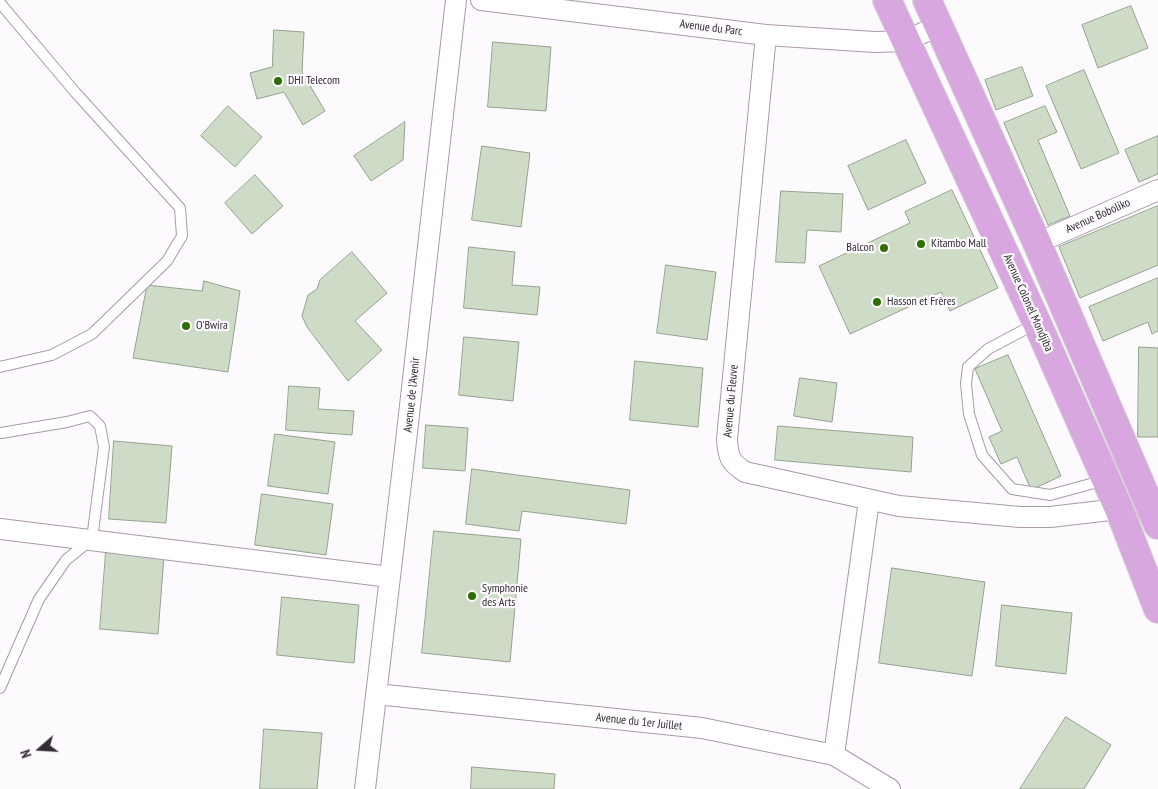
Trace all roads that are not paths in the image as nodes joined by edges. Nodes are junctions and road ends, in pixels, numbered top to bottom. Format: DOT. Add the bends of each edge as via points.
graph roads {
  1 [pos="456,0"];
  2 [pos="481,0"];
  3 [pos="888,0"];
  4 [pos="927,0"];
  5 [pos="0,3"];
  6 [pos="939,25"];
  7 [pos="766,35"];
  8 [pos="906,41"];
  9 [pos="1158,190"];
  10 [pos="1038,243"];
  11 [pos="1037,323"];
  12 [pos="0,367"];
  13 [pos="1,433"];
  14 [pos="1106,480"];
  15 [pos="869,500"];
  16 [pos="1119,509"];
  17 [pos="1155,512"];
  18 [pos="0,529"];
  19 [pos="92,540"];
  20 [pos="390,577"];
  21 [pos="1158,609"];
  22 [pos="0,688"];
  23 [pos="376,694"];
  24 [pos="834,755"];
  25 [pos="365,789"];
  26 [pos="890,789"];
  1 -- 20 [label="street, Avenue de l'Avenir"];
  2 -- 7 [label="street, Avenue du Parc"];
  3 -- 8 [label="main road, Avenue Colonel Mondjiba"];
  4 -- 6 [label="main road"];
  5 -- 12 [label="lane" via="180,208 182,236 167,261 92,334 52,355"];
  6 -- 8 [label="street, Avenue du Parc"];
  6 -- 10 [label="main road"];
  7 -- 8 [label="street, Avenue du Parc"];
  7 -- 15 [label="street, Avenue du Fleuve" via="728,453 733,464 745,472"];
  8 -- 11 [label="main road, Avenue Colonel Mondjiba"];
  9 -- 10 [label="street, Avenue Boboliko"];
  10 -- 17 [label="main road"];
  11 -- 14 [label="main road, Avenue Colonel Mondjiba"];
  11 -- 14 [label="lane" via="988,349 968,367 969,414 982,455 1012,489 1050,495"];
  13 -- 19 [label="lane" via="90,416 100,426 104,447"];
  14 -- 16 [label="main road, Avenue Colonel Mondjiba"];
  15 -- 16 [label="street, Avenue du Fleuve" via="899,506 1020,517"];
  15 -- 24 [label="street"];
  16 -- 17 [label="main road"];
  16 -- 21 [label="main road, Avenue Colonel Mondjiba"];
  18 -- 19 [label="street"];
  19 -- 20 [label="street"];
  19 -- 22 [label="lane" via="66,560 40,599"];
  20 -- 23 [label="street, Avenue de l'Avenir"];
  23 -- 24 [label="street, Avenue du 1er Juillet" via="702,728"];
  23 -- 25 [label="street, Avenue de l'Avenir"];
  24 -- 26 [label="street, Avenue du 1er Juillet"];
}
